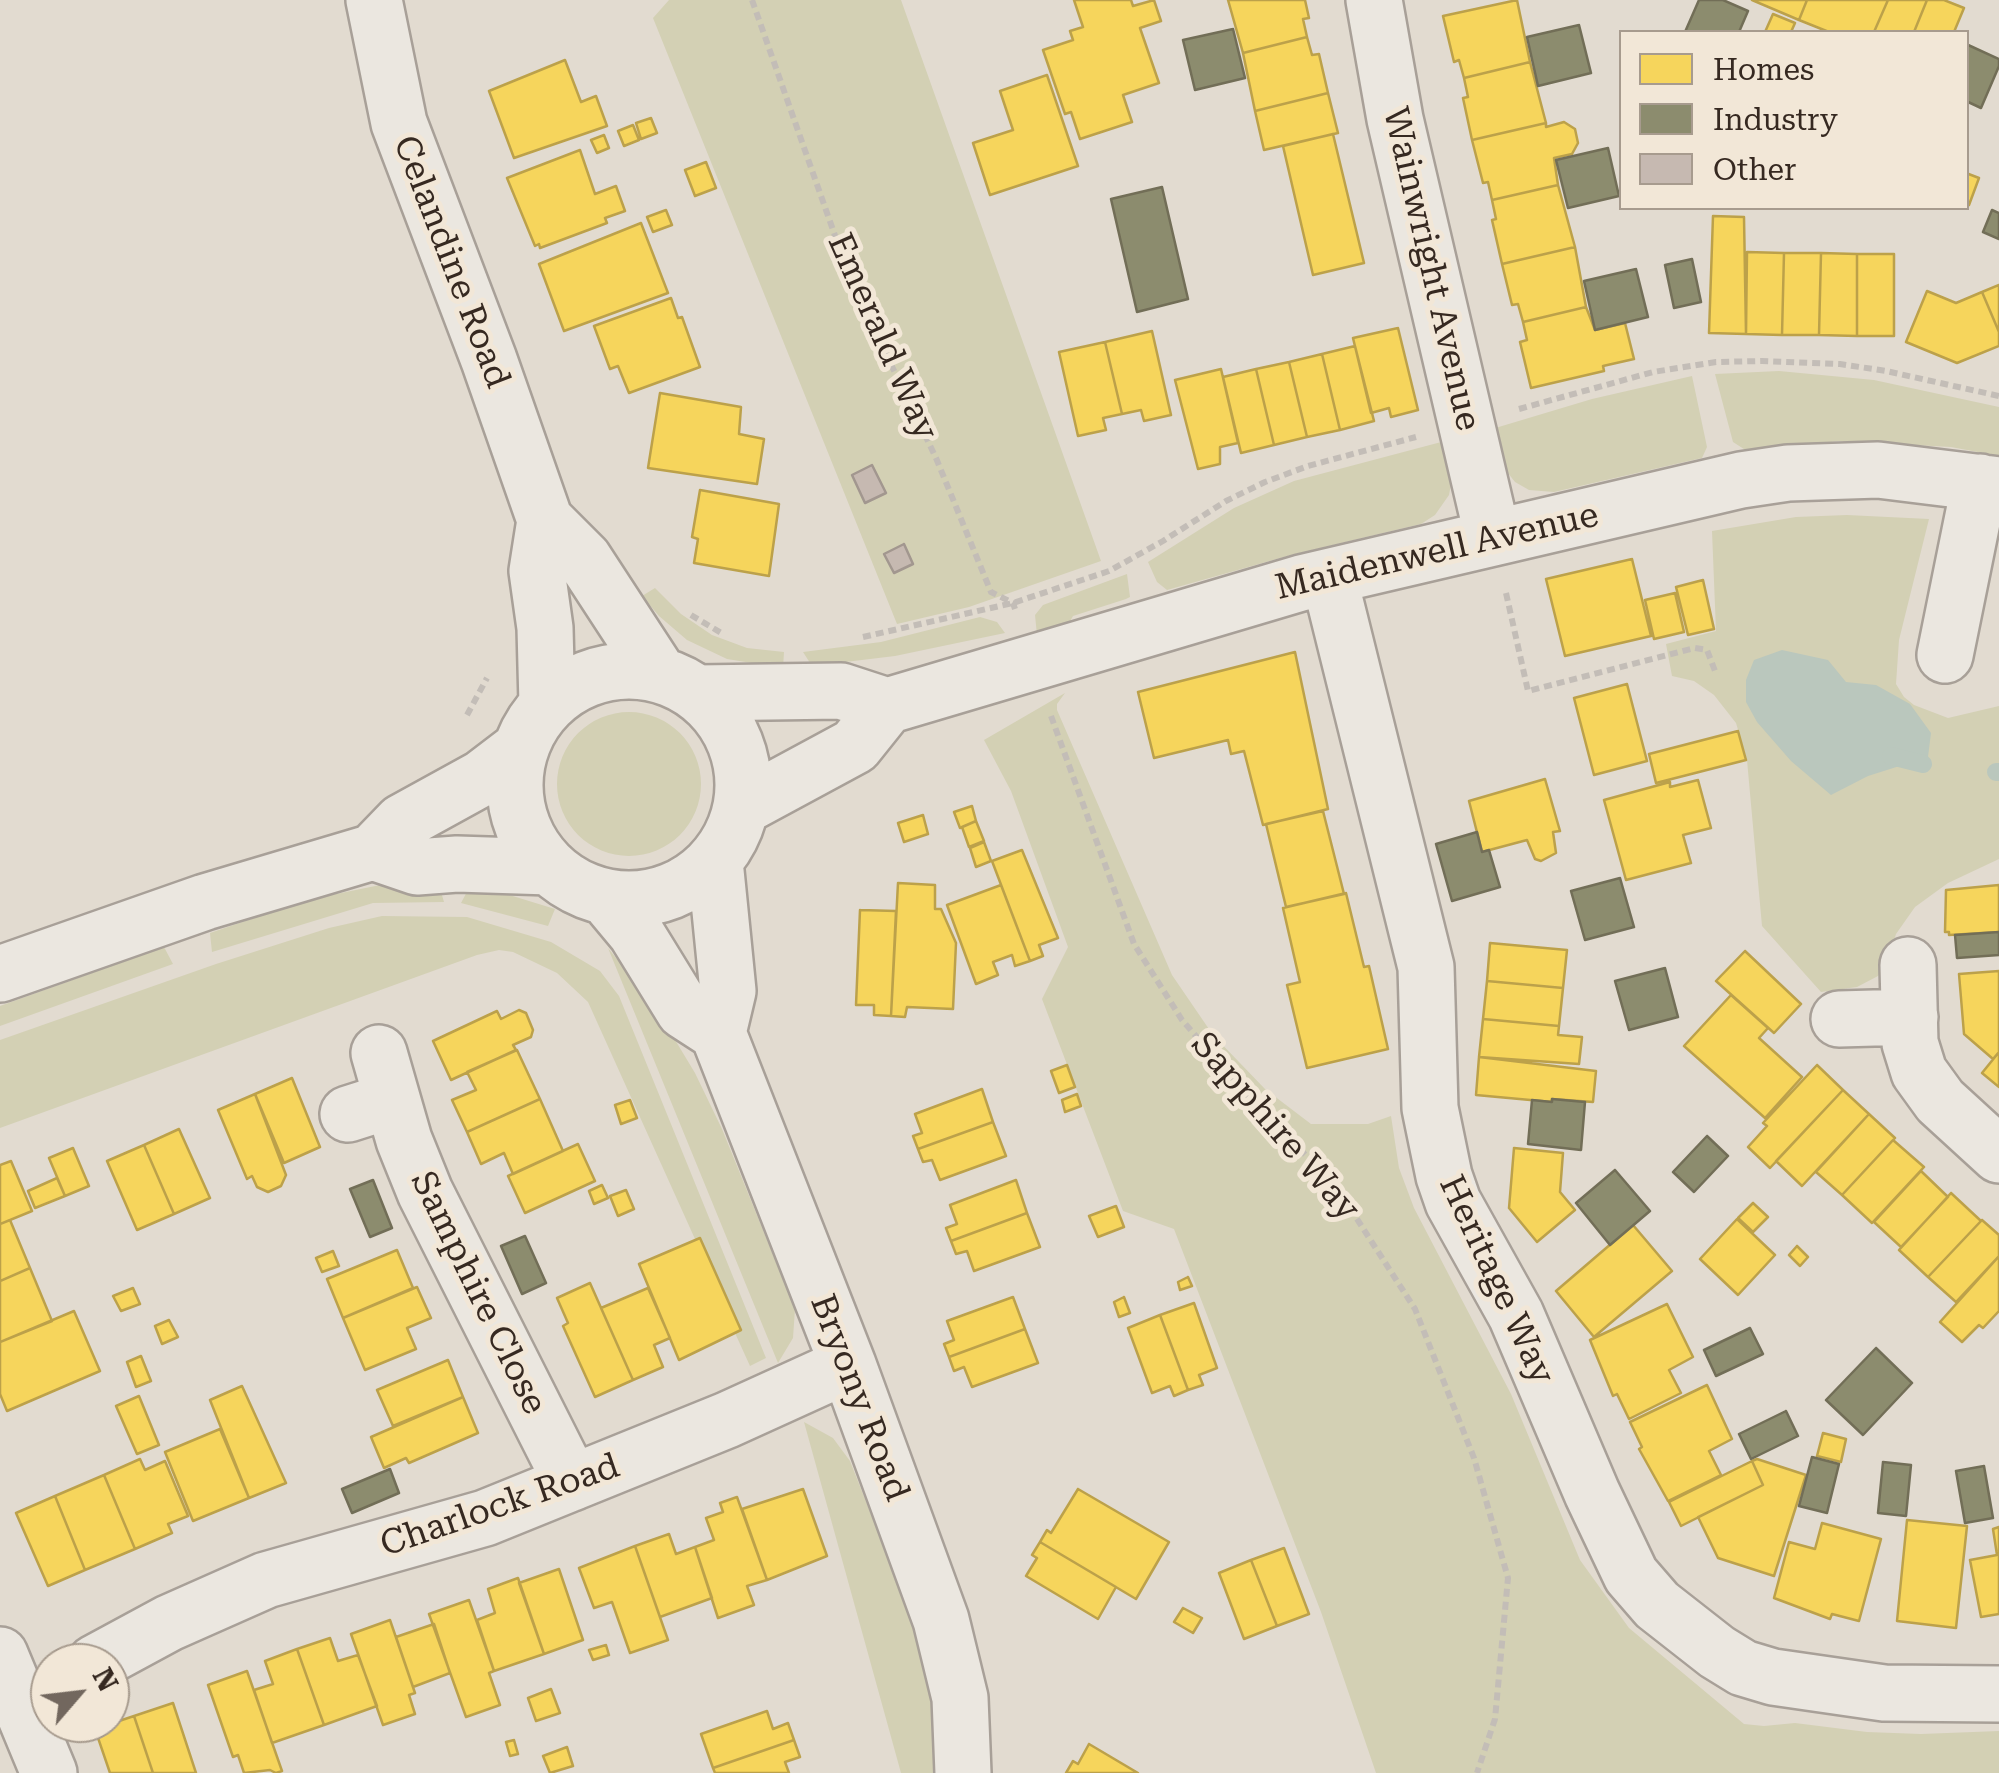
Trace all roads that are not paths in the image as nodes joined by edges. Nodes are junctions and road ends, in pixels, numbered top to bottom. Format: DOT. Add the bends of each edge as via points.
graph roads {
  1 [pos="374,0"];
  2 [pos="1374,0"];
  3 [pos="1990,484"];
  4 [pos="544,520"];
  5 [pos="1493,538"];
  6 [pos="1328,576"];
  7 [pos="1946,655"];
  8 [pos="678,683"];
  9 [pos="887,706"];
  10 [pos="534,727"];
  11 [pos="742,808"];
  12 [pos="373,852"];
  13 [pos="715,860"];
  14 [pos="550,867"];
  15 [pos="606,897"];
  16 [pos="0,974"];
  17 [pos="1838,1019"];
  18 [pos="718,1032"];
  19 [pos="373,1089"];
  20 [pos="1999,1155"];
  21 [pos="848,1365"];
  22 [pos="572,1483"];
  23 [pos="130,1644"];
  24 [pos="23,1679"];
  25 [pos="1999,1694"];
  26 [pos="49,1773"];
  27 [pos="963,1773"];
  1 -- 4 [label="street, Celandine Road" via="398,123"];
  2 -- 5 [label="street, Wainwright Avenue" via="1395,119"];
  3 -- 5 [label="street, Maidenwell Avenue" via="1878,470 1788,473"];
  3 -- 7 [label="street"];
  4 -- 8 [label="street, Celandine Road" via="584,559"];
  4 -- 10 [label="street, Celandine Road" via="537,570 545,628"];
  5 -- 6 [label="street, Maidenwell Avenue"];
  6 -- 9 [label="street, Maidenwell Avenue"];
  6 -- 25 [label="street, Heritage Way" via="1426,968 1430,1108 1444,1176 1516,1315 1622,1560 1657,1604 1743,1668 1858,1691"];
  8 -- 9 [label="street" via="841,691"];
  8 -- 10 [label="street" via="628,670 599,674 570,686"];
  8 -- 11 [label="street" via="720,716 736,744"];
  9 -- 11 [label="street" via="856,746"];
  10 -- 12 [label="street" via="482,778 402,822"];
  10 -- 14 [label="street" via="515,770 518,812"];
  11 -- 13 [label="street"];
  12 -- 14 [label="street" via="417,867"];
  12 -- 16 [label="street"];
  13 -- 15 [label="street" via="698,877 654,897"];
  13 -- 18 [label="street" via="728,991"];
  14 -- 15 [label="street"];
  15 -- 18 [label="street" via="684,1011"];
  17 -- 20 [label="street" via="1909,991 1918,1072"];
  18 -- 21 [label="street, Bryony Road"];
  19 -- 22 [label="street, Samphire Close"];
  21 -- 22 [label="street, Charlock Road"];
  21 -- 27 [label="street, Bryony Road" via="950,1650"];
  22 -- 23 [label="street, Charlock Road" via="451,1530 266,1580"];
  24 -- 26 [label="street"];
}
